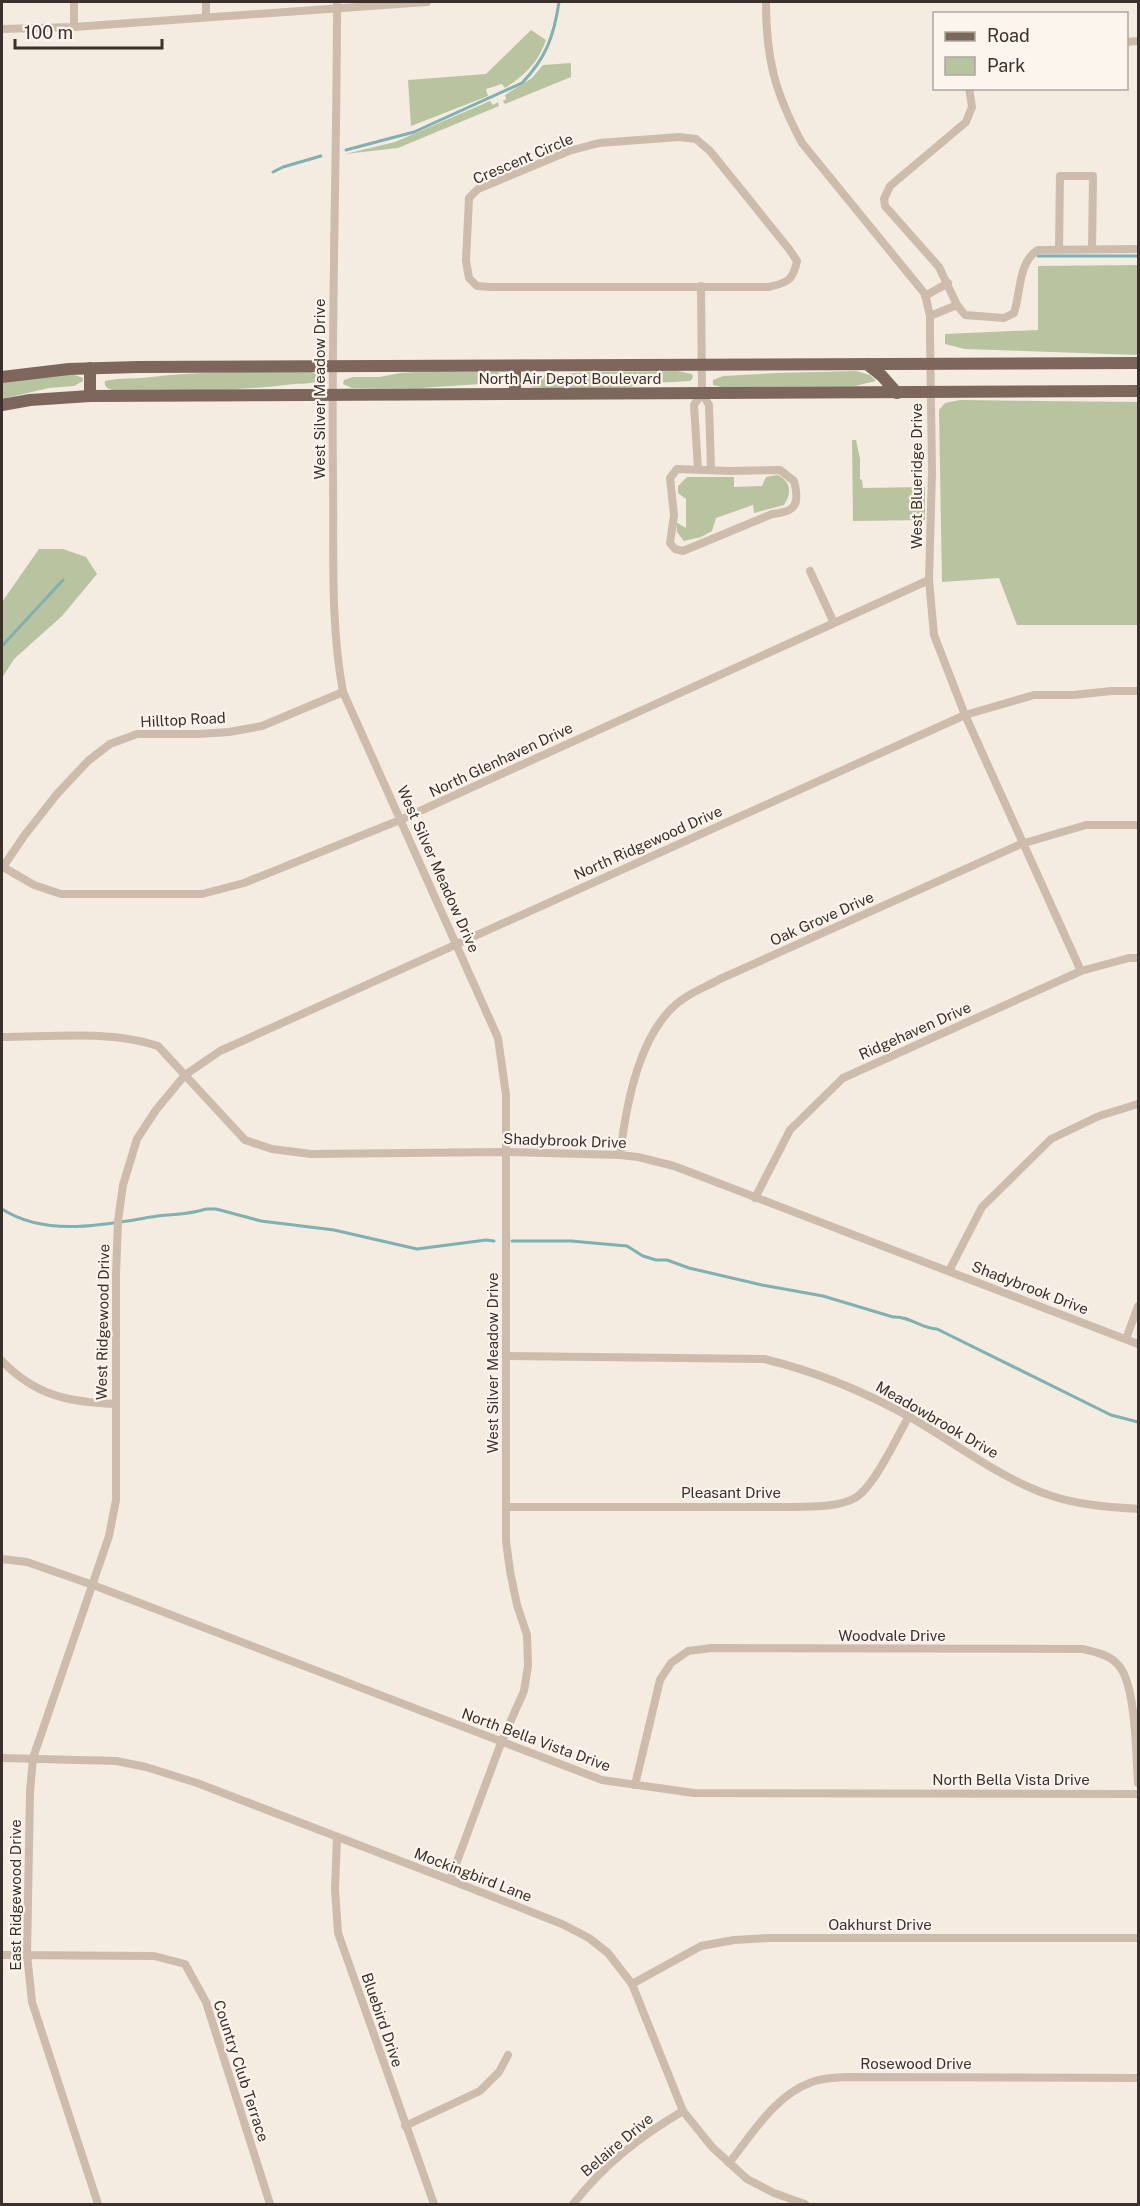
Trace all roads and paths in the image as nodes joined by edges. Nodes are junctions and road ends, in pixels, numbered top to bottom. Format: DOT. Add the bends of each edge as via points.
graph roads {
  1 [pos="74,2"];
  2 [pos="206,2"];
  3 [pos="427,2"];
  4 [pos="766,2"];
  5 [pos="337,5"];
  6 [pos="206,16"];
  7 [pos="74,27"];
  8 [pos="2,29"];
  9 [pos="969,90"];
  10 [pos="1059,249"];
  11 [pos="1092,249"];
  12 [pos="1138,249"];
  13 [pos="948,284"];
  14 [pos="701,286"];
  15 [pos="925,296"];
  16 [pos="957,305"];
  17 [pos="930,316"];
  18 [pos="1138,363"];
  19 [pos="702,364"];
  20 [pos="867,364"];
  21 [pos="930,364"];
  22 [pos="515,366"];
  23 [pos="333,367"];
  24 [pos="90,368"];
  25 [pos="2,377"];
  26 [pos="930,392"];
  27 [pos="1138,392"];
  28 [pos="702,393"];
  29 [pos="897,393"];
  30 [pos="515,394"];
  31 [pos="333,395"];
  32 [pos="90,396"];
  33 [pos="2,405"];
  34 [pos="698,469"];
  35 [pos="711,469"];
  36 [pos="810,571"];
  37 [pos="929,580"];
  38 [pos="834,623"];
  39 [pos="1138,691"];
  40 [pos="343,692"];
  41 [pos="965,715"];
  42 [pos="400,820"];
  43 [pos="1138,825"];
  44 [pos="1021,844"];
  45 [pos="2,867"];
  46 [pos="457,945"];
  47 [pos="1138,958"];
  48 [pos="1081,971"];
  49 [pos="2,1037"];
  50 [pos="185,1074"];
  51 [pos="1138,1104"];
  52 [pos="505,1152"];
  53 [pos="620,1155"];
  54 [pos="755,1198"];
  55 [pos="949,1271"];
  56 [pos="1138,1306"];
  57 [pos="1126,1339"];
  58 [pos="1138,1344"];
  59 [pos="506,1356"];
  60 [pos="2,1364"];
  61 [pos="115,1404"];
  62 [pos="909,1416"];
  63 [pos="507,1507"];
  64 [pos="1138,1509"];
  65 [pos="2,1559"];
  66 [pos="93,1585"];
  67 [pos="501,1743"];
  68 [pos="2,1758"];
  69 [pos="33,1758"];
  70 [pos="1138,1783"];
  71 [pos="635,1785"];
  72 [pos="1138,1794"];
  73 [pos="337,1838"];
  74 [pos="450,1880"];
  75 [pos="1138,1938"];
  76 [pos="27,1954"];
  77 [pos="2,1955"];
  78 [pos="632,1984"];
  79 [pos="508,2055"];
  80 [pos="1138,2078"];
  81 [pos="683,2111"];
  82 [pos="405,2126"];
  83 [pos="729,2163"];
  84 [pos="98,2205"];
  85 [pos="270,2205"];
  86 [pos="434,2205"];
  87 [pos="573,2205"];
  88 [pos="805,2205"];
  1 -- 7 [label="street"];
  2 -- 6 [label="street"];
  3 -- 5 [label="street"];
  4 -- 15 [label="street, West Blueridge Drive" via="769,60 776,88 802,143"];
  5 -- 6 [label="street"];
  5 -- 23 [label="street, West Silver Meadow Drive"];
  6 -- 7 [label="street"];
  7 -- 8 [label="street"];
  9 -- 13 [label="street" via="972,107 966,122 890,186 884,199 885,206 939,267"];
  10 -- 11 [label="street"];
  10 -- 11 [label="street" via="1060,176 1093,176"];
  10 -- 16 [label="street" via="1038,250 1030,255 1023,268 1014,313 1004,318 965,315"];
  11 -- 12 [label="street"];
  13 -- 15 [label="street"];
  13 -- 16 [label="street"];
  14 -- 14 [label="street, Crescent Circle" via="477,286 469,278 466,261 469,198 478,189 599,143 696,139 797,261 794,275 784,284"];
  14 -- 19 [label="street"];
  15 -- 17 [label="street, West Blueridge Drive"];
  16 -- 17 [label="street"];
  17 -- 21 [label="street, West Blueridge Drive"];
  18 -- 21 [label="main road, North Air Depot Boulevard"];
  19 -- 20 [label="main road, North Air Depot Boulevard"];
  19 -- 22 [label="main road, North Air Depot Boulevard"];
  19 -- 28 [label="street"];
  20 -- 21 [label="main road, North Air Depot Boulevard"];
  20 -- 29 [label="main road"];
  21 -- 26 [label="street, West Blueridge Drive"];
  22 -- 23 [label="main road, North Air Depot Boulevard"];
  22 -- 30 [label="main road"];
  23 -- 24 [label="main road, North Air Depot Boulevard"];
  23 -- 31 [label="street, West Silver Meadow Drive"];
  24 -- 25 [label="main road, North Air Depot Boulevard"];
  24 -- 32 [label="main road"];
  26 -- 27 [label="main road, North Air Depot Boulevard"];
  26 -- 29 [label="main road, North Air Depot Boulevard"];
  26 -- 37 [label="street, West Blueridge Drive"];
  28 -- 29 [label="main road, North Air Depot Boulevard"];
  28 -- 30 [label="main road, North Air Depot Boulevard"];
  28 -- 34 [label="street" via="694,405"];
  28 -- 35 [label="street" via="709,405"];
  30 -- 31 [label="main road, North Air Depot Boulevard"];
  31 -- 32 [label="main road, North Air Depot Boulevard"];
  31 -- 40 [label="street, West Silver Meadow Drive" via="334,588"];
  32 -- 33 [label="main road, North Air Depot Boulevard"];
  34 -- 35 [label="street"];
  34 -- 35 [label="street" via="677,469 670,478 674,515 670,543 675,549 692,549 795,506 794,481 780,470"];
  36 -- 38 [label="street"];
  37 -- 38 [label="street, North Glenhaven Drive"];
  37 -- 41 [label="street, West Blueridge Drive" via="934,636"];
  38 -- 42 [label="street, North Glenhaven Drive"];
  39 -- 41 [label="street, North Ridgewood Drive" via="1034,695"];
  40 -- 42 [label="street, West Silver Meadow Drive"];
  40 -- 45 [label="street, Hilltop Road" via="262,726 198,734 137,734 110,744 57,794"];
  41 -- 44 [label="street, West Blueridge Drive"];
  41 -- 46 [label="street, North Ridgewood Drive"];
  42 -- 45 [label="street, North Glenhaven Drive" via="260,877 202,894 61,894 34,885"];
  42 -- 46 [label="street, West Silver Meadow Drive"];
  43 -- 44 [label="street, Oak Grove Drive" via="1086,825"];
  44 -- 48 [label="street, West Blueridge Drive"];
  44 -- 53 [label="street, Oak Grove Drive" via="682,999 663,1018 651,1038 625,1115"];
  46 -- 50 [label="street, North Ridgewood Drive" via="220,1051"];
  46 -- 52 [label="street, West Silver Meadow Drive" via="498,1038 506,1095"];
  47 -- 48 [label="street, Ridgehaven Drive"];
  48 -- 54 [label="street, Ridgehaven Drive" via="843,1078 790,1130"];
  49 -- 50 [label="street, Shadybrook Drive" via="139,1039 158,1046"];
  50 -- 52 [label="street, Shadybrook Drive" via="244,1140 272,1149 311,1154"];
  50 -- 61 [label="street, West Ridgewood Drive" via="137,1139 123,1185 117,1232"];
  51 -- 55 [label="street" via="1099,1116 1051,1139 982,1207"];
  52 -- 53 [label="street, Shadybrook Drive"];
  52 -- 59 [label="street, West Silver Meadow Drive"];
  53 -- 54 [label="street, Shadybrook Drive" via="674,1166"];
  54 -- 55 [label="street, Shadybrook Drive"];
  55 -- 57 [label="street, Shadybrook Drive"];
  56 -- 57 [label="street"];
  57 -- 58 [label="street, Shadybrook Drive"];
  59 -- 62 [label="street, Meadowbrook Drive" via="764,1359 808,1371"];
  59 -- 63 [label="street, West Silver Meadow Drive"];
  60 -- 61 [label="street" via="58,1398"];
  61 -- 66 [label="street, West Ridgewood Drive" via="116,1500"];
  62 -- 63 [label="street, Pleasant Drive" via="869,1486 854,1498 830,1505"];
  62 -- 64 [label="street, Meadowbrook Drive" via="1003,1474 1053,1497"];
  63 -- 67 [label="street, West Silver Meadow Drive" via="506,1541 517,1605 528,1635 528,1666 524,1691"];
  65 -- 66 [label="street, North Bella Vista Drive" via="27,1562"];
  66 -- 67 [label="street, North Bella Vista Drive"];
  66 -- 69 [label="street, East Ridgewood Drive"];
  67 -- 71 [label="street, North Bella Vista Drive" via="602,1780"];
  67 -- 74 [label="street, West Silver Meadow Drive"];
  68 -- 69 [label="street, Mockingbird Lane"];
  69 -- 73 [label="street, Mockingbird Lane" via="116,1761 146,1767"];
  69 -- 76 [label="street, East Ridgewood Drive"];
  70 -- 71 [label="street, Woodvale Drive" via="1128,1682 1119,1665 1103,1653 1082,1649 712,1648 688,1651 671,1663 660,1680"];
  71 -- 72 [label="street, North Bella Vista Drive" via="694,1792"];
  73 -- 74 [label="street, Mockingbird Lane"];
  73 -- 82 [label="street, Bluebird Drive" via="338,1933"];
  74 -- 78 [label="street, Mockingbird Lane" via="589,1938 608,1953"];
  75 -- 78 [label="street, Oakhurst Drive" via="734,1940 701,1946"];
  76 -- 77 [label="street, Country Club Terrace"];
  76 -- 84 [label="street, East Ridgewood Drive" via="32,2002"];
  76 -- 85 [label="street, Country Club Terrace" via="154,1956 185,1964 206,2002"];
  78 -- 81 [label="street, Mockingbird Lane"];
  79 -- 82 [label="street" via="499,2072 480,2091"];
  80 -- 83 [label="street, Rosewood Drive" via="845,2077 814,2081 775,2105"];
  81 -- 83 [label="street, Mockingbird Lane"];
  81 -- 87 [label="street, Belaire Drive" via="648,2131 596,2176"];
  82 -- 86 [label="street, Bluebird Drive"];
  83 -- 88 [label="street, Mockingbird Lane" via="747,2179"];
}
